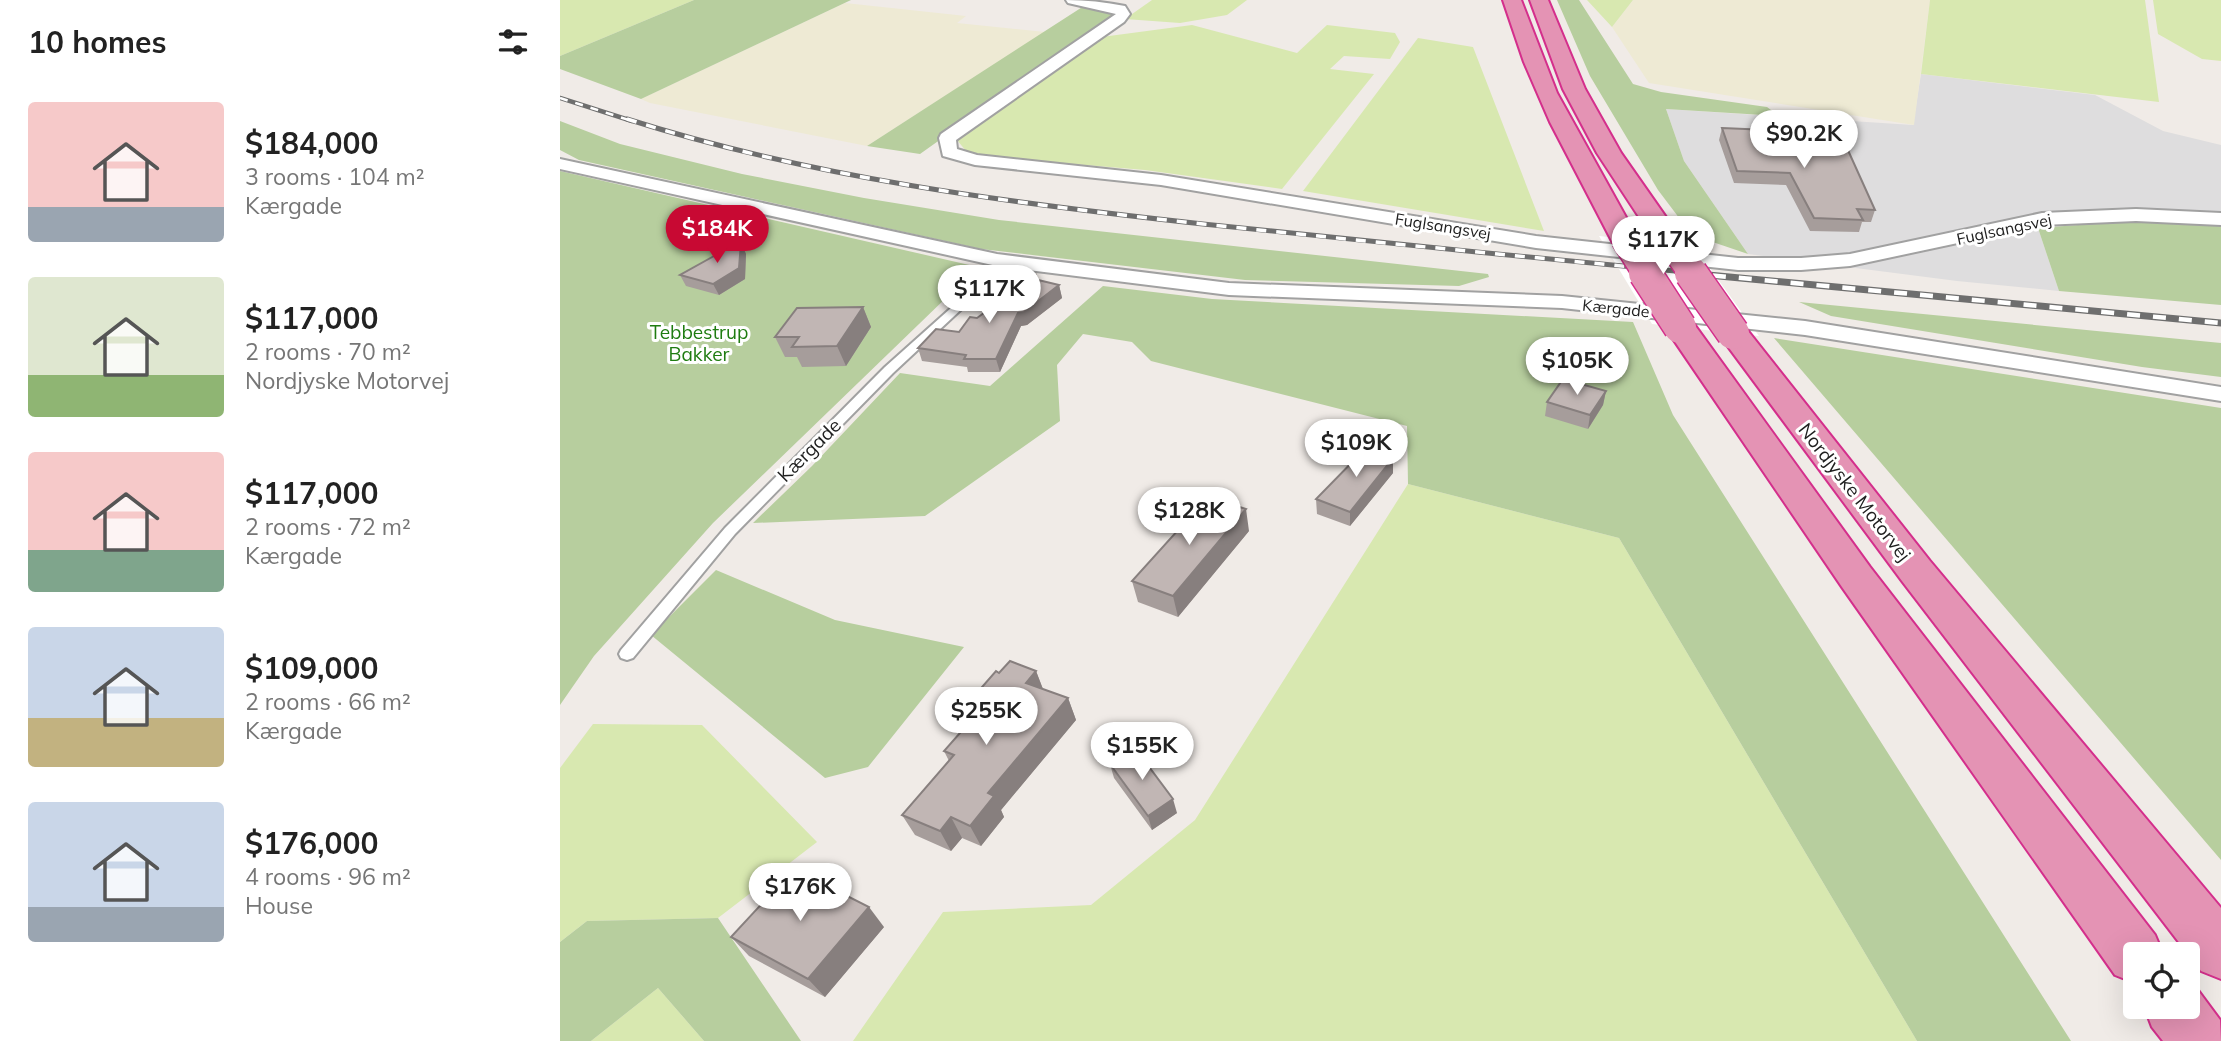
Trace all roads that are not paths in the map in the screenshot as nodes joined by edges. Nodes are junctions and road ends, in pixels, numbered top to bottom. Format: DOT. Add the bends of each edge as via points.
graph roads {
  1 [pos="1072,0"];
  2 [pos="1512,0"];
  3 [pos="1539,0"];
  4 [pos="560,164"];
  5 [pos="2221,219"];
  6 [pos="1007,261"];
  7 [pos="2221,394"];
  8 [pos="627,654"];
  9 [pos="2125,942"];
  10 [pos="2221,951"];
  11 [pos="2183,1019"];
  12 [pos="2199,1041"];
  1 -- 5 [label="street, Fuglsangsvej" via="1120,9 1123,14 947,138 948,152 975,160 1161,180 1536,242 1738,264 1850,260 2042,219 2136,215"];
  2 -- 9 [label="highway, bridge" via="1550,104 1624,239 1680,327 1848,566"];
  3 -- 10 [label="highway, Nordjyske Motorvej, bridge" via="1574,89 1609,153 1733,333 1916,571"];
  4 -- 6 [label="street, Kærgade"];
  6 -- 7 [label="street, Kærgade" via="1229,289 1562,302 1778,325"];
  6 -- 8 [label="lane, Kærgade" via="889,370 730,531"];
  11 -- 12 [label="highway"];
}
